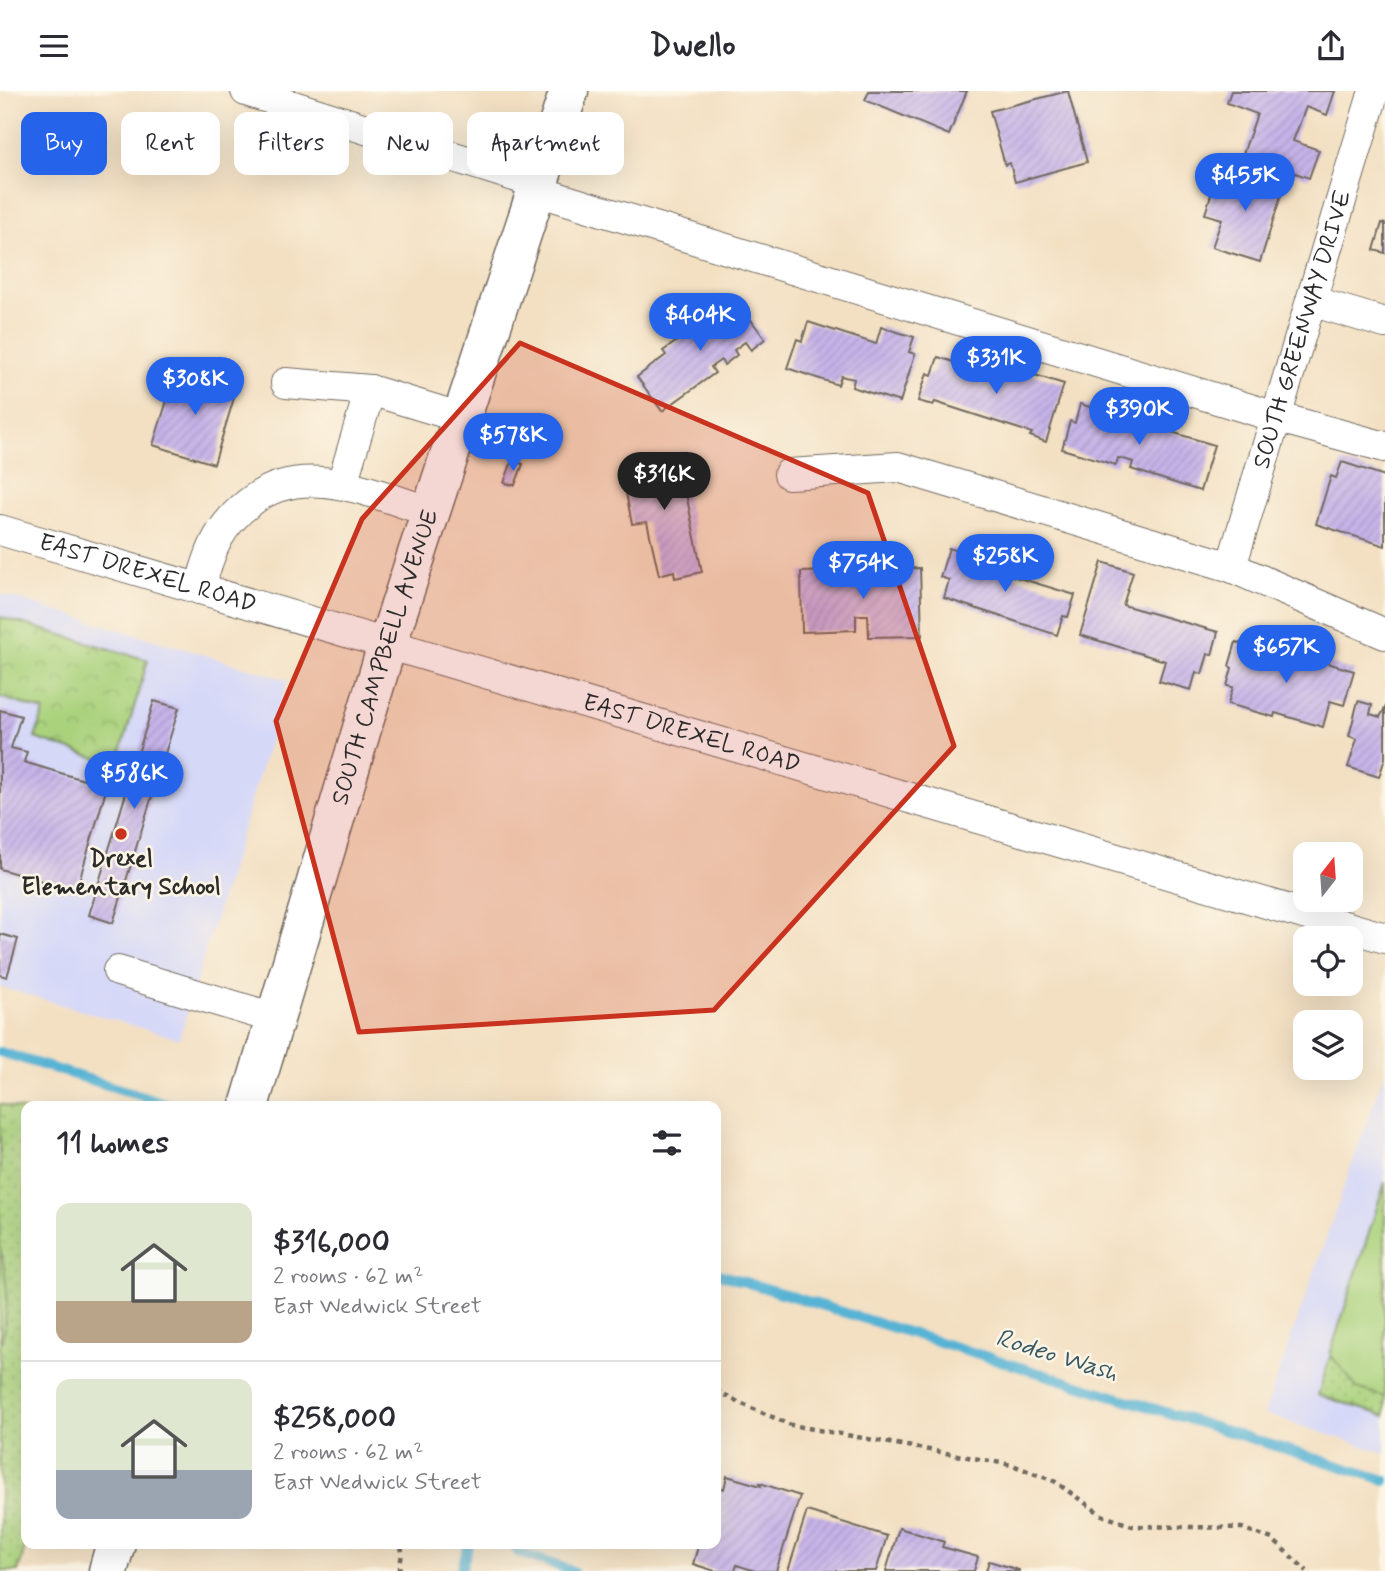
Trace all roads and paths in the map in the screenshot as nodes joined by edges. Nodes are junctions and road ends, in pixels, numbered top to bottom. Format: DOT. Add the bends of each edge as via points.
graph roads {
  1 [pos="246,91"];
  2 [pos="569,91"];
  3 [pos="1374,91"];
  4 [pos="538,187"];
  5 [pos="1311,301"];
  6 [pos="1385,323"];
  7 [pos="286,383"];
  8 [pos="370,390"];
  9 [pos="1276,417"];
  10 [pos="462,418"];
  11 [pos="1385,447"];
  12 [pos="789,474"];
  13 [pos="342,484"];
  14 [pos="430,512"];
  15 [pos="0,530"];
  16 [pos="1231,567"];
  17 [pos="199,589"];
  18 [pos="1385,634"];
  19 [pos="387,645"];
  20 [pos="1385,937"];
  21 [pos="118,971"];
  22 [pos="274,1017"];
  23 [pos="252,1095"];
  24 [pos="721,1393"];
  25 [pos="114,1549"];
  26 [pos="402,1549"];
  27 [pos="108,1571"];
  28 [pos="399,1571"];
  29 [pos="1307,1571"];
  1 -- 4 [label="street"];
  2 -- 4 [label="main road, SOUTH CAMPBELL AVENUE"];
  3 -- 5 [label="street, SOUTH GREENWAY DRIVE"];
  4 -- 9 [label="street"];
  4 -- 10 [label="main road, SOUTH CAMPBELL AVENUE"];
  5 -- 6 [label="street"];
  5 -- 9 [label="street, SOUTH GREENWAY DRIVE"];
  7 -- 8 [label="street"];
  8 -- 10 [label="street"];
  8 -- 13 [label="street"];
  9 -- 11 [label="street"];
  9 -- 16 [label="street, SOUTH GREENWAY DRIVE"];
  10 -- 14 [label="main road, SOUTH CAMPBELL AVENUE"];
  12 -- 16 [label="street" via="898,467"];
  13 -- 14 [label="street"];
  13 -- 17 [label="street" via="298,481 262,492 224,527"];
  14 -- 19 [label="main road, SOUTH CAMPBELL AVENUE"];
  15 -- 17 [label="street, EAST DREXEL ROAD"];
  16 -- 18 [label="street"];
  17 -- 19 [label="street, EAST DREXEL ROAD"];
  19 -- 20 [label="street, EAST DREXEL ROAD"];
  19 -- 22 [label="main road, SOUTH CAMPBELL AVENUE"];
  21 -- 22 [label="street"];
  22 -- 23 [label="main road, SOUTH CAMPBELL AVENUE"];
  24 -- 29 [label="path" via="790,1425 1012,1465 1054,1481 1102,1515 1132,1526 1242,1528 1272,1539"];
  25 -- 27 [label="main road"];
  26 -- 28 [label="path"];
}
